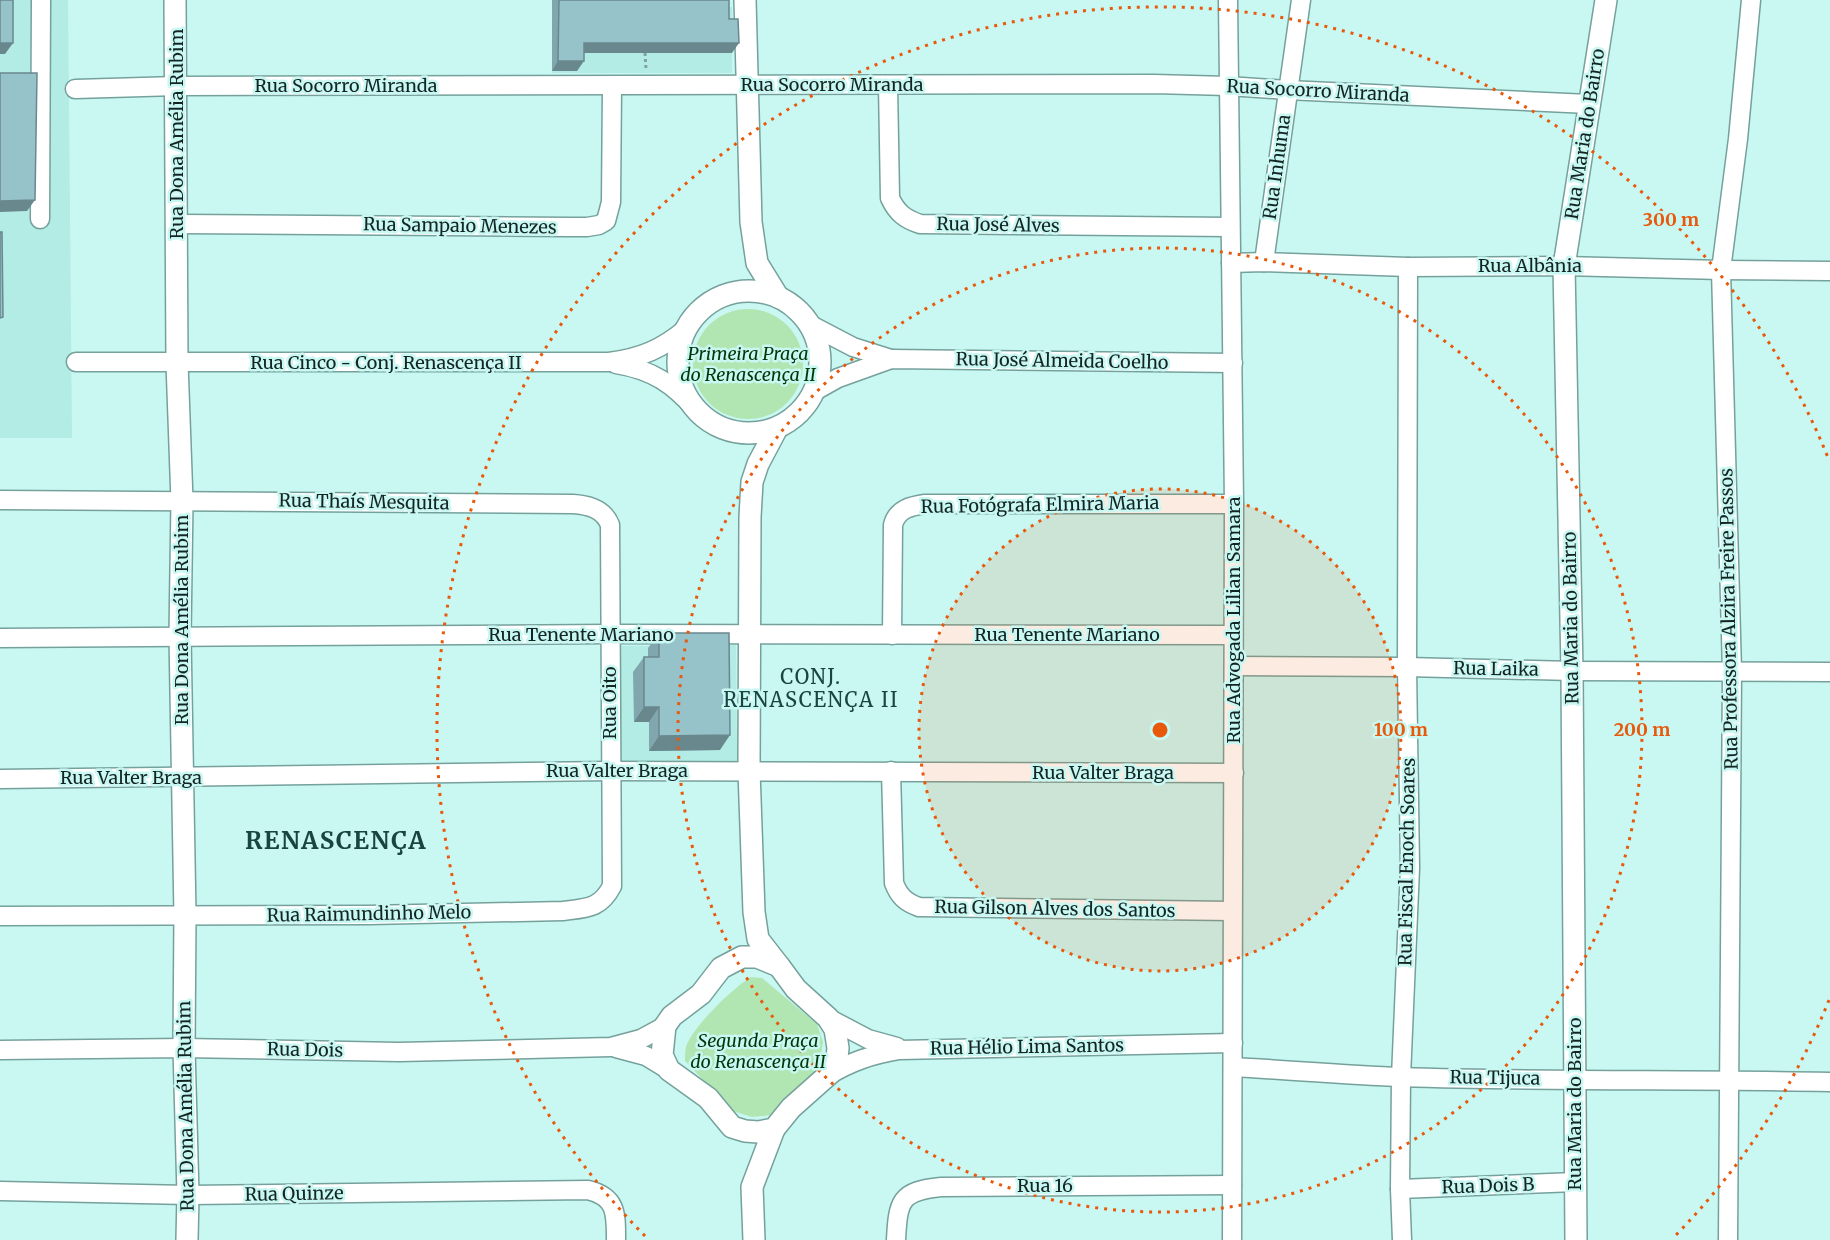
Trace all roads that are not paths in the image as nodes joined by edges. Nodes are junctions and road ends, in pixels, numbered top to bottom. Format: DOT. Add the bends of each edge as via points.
graph roads {
  1 [pos="41,0"];
  2 [pos="175,0"];
  3 [pos="745,0"];
  4 [pos="1228,0"];
  5 [pos="1301,0"];
  6 [pos="1606,0"];
  7 [pos="1751,0"];
  8 [pos="747,84"];
  9 [pos="612,86"];
  10 [pos="888,86"];
  11 [pos="1228,86"];
  12 [pos="177,87"];
  13 [pos="75,89"];
  14 [pos="1287,90"];
  15 [pos="1589,104"];
  16 [pos="40,219"];
  17 [pos="178,224"];
  18 [pos="1230,227"];
  19 [pos="1264,262"];
  20 [pos="1231,263"];
  21 [pos="1564,266"];
  22 [pos="1407,267"];
  23 [pos="1721,270"];
  24 [pos="1830,271"];
  25 [pos="778,297"];
  26 [pos="809,324"];
  27 [pos="687,328"];
  28 [pos="891,359"];
  29 [pos="76,362"];
  30 [pos="609,362"];
  31 [pos="177,363"];
  32 [pos="1233,363"];
  33 [pos="813,392"];
  34 [pos="697,411"];
  35 [pos="777,428"];
  36 [pos="0,500"];
  37 [pos="182,501"];
  38 [pos="1234,504"];
  39 [pos="610,634"];
  40 [pos="750,634"];
  41 [pos="892,635"];
  42 [pos="1233,635"];
  43 [pos="180,636"];
  44 [pos="0,638"];
  45 [pos="1233,666"];
  46 [pos="1407,667"];
  47 [pos="1572,671"];
  48 [pos="1732,671"];
  49 [pos="1830,672"];
  50 [pos="610,771"];
  51 [pos="749,771"];
  52 [pos="891,771"];
  53 [pos="1234,773"];
  54 [pos="183,778"];
  55 [pos="0,779"];
  56 [pos="1232,911"];
  57 [pos="184,915"];
  58 [pos="0,916"];
  59 [pos="779,966"];
  60 [pos="828,1018"];
  61 [pos="665,1026"];
  62 [pos="1233,1043"];
  63 [pos="611,1047"];
  64 [pos="184,1048"];
  65 [pos="926,1048"];
  66 [pos="0,1050"];
  67 [pos="1233,1067"];
  68 [pos="669,1070"];
  69 [pos="827,1076"];
  70 [pos="1401,1077"];
  71 [pos="1576,1080"];
  72 [pos="1728,1080"];
  73 [pos="1830,1082"];
  74 [pos="774,1129"];
  75 [pos="1576,1182"];
  76 [pos="1232,1185"];
  77 [pos="1400,1190"];
  78 [pos="0,1191"];
  79 [pos="188,1195"];
  80 [pos="187,1240"];
  81 [pos="616,1240"];
  82 [pos="754,1240"];
  83 [pos="896,1240"];
  84 [pos="1232,1240"];
  85 [pos="1402,1240"];
  86 [pos="1576,1240"];
  87 [pos="1728,1240"];
  1 -- 16 [label="street"];
  2 -- 12 [label="street, Rua Dona Amélia Rubim"];
  3 -- 8 [label="street"];
  4 -- 11 [label="street, Rua Advogada Lilian Samara"];
  5 -- 14 [label="street, Rua Inhuma"];
  6 -- 15 [label="street, Rua Maria do Bairro"];
  7 -- 23 [label="street, Rua Professora Alzira Freire Passos"];
  8 -- 9 [label="street, Rua Socorro Miranda"];
  8 -- 10 [label="street, Rua Socorro Miranda"];
  8 -- 25 [label="street" via="751,222 758,263"];
  9 -- 12 [label="street, Rua Socorro Miranda"];
  9 -- 17 [label="street, Rua Sampaio Menezes" via="611,202 606,221 599,225"];
  10 -- 11 [label="street, Rua Socorro Miranda"];
  10 -- 18 [label="street, Rua José Alves" via="890,198 909,220 920,224"];
  11 -- 14 [label="street, Rua Socorro Miranda"];
  11 -- 18 [label="street, Rua Advogada Lilian Samara"];
  12 -- 13 [label="street, Rua Socorro Miranda"];
  12 -- 17 [label="street, Rua Dona Amélia Rubim"];
  14 -- 15 [label="street, Rua Socorro Miranda"];
  14 -- 19 [label="street, Rua Inhuma"];
  15 -- 21 [label="street, Rua Maria do Bairro"];
  17 -- 31 [label="street, Rua Dona Amélia Rubim"];
  18 -- 20 [label="street, Rua Advogada Lilian Samara"];
  19 -- 20 [label="street, Rua Albânia"];
  19 -- 22 [label="street, Rua Albânia"];
  20 -- 32 [label="street, Rua Advogada Lilian Samara"];
  21 -- 22 [label="street, Rua Albânia"];
  21 -- 23 [label="street, Rua Albânia"];
  21 -- 47 [label="street, Rua Maria do Bairro"];
  22 -- 46 [label="street, Rua Fiscal Enoch Soares"];
  23 -- 24 [label="street, Rua Albânia"];
  23 -- 48 [label="street, Rua Professora Alzira Freire Passos"];
  25 -- 26 [label="street" via="798,310"];
  25 -- 27 [label="street" via="752,290 732,292 714,300"];
  26 -- 28 [label="street" via="853,347"];
  26 -- 33 [label="street" via="820,361"];
  27 -- 30 [label="street, Rua Cinco - Conj. Renascença II" via="648,353"];
  27 -- 34 [label="street" via="679,349 678,371 685,393"];
  28 -- 32 [label="street, Rua José Almeida Coelho"];
  28 -- 33 [label="street" via="838,378"];
  29 -- 31 [label="street, Rua Cinco - Conj. Renascença II"];
  30 -- 31 [label="street, Rua Cinco - Conj. Renascença II"];
  30 -- 34 [label="street" via="664,381 679,390"];
  31 -- 37 [label="street, Rua Dona Amélia Rubim"];
  32 -- 38 [label="street, Rua Advogada Lilian Samara"];
  33 -- 35 [label="street" via="802,409"];
  34 -- 35 [label="street" via="729,431 748,433"];
  35 -- 40 [label="street" via="752,482"];
  36 -- 37 [label="street, Rua Thaís Mesquita"];
  37 -- 39 [label="street, Rua Thaís Mesquita" via="590,506 603,514 610,525"];
  37 -- 43 [label="street, Rua Dona Amélia Rubim"];
  38 -- 41 [label="street, Rua Fotógrafa Elmira Maria" via="925,504 906,508 893,525"];
  38 -- 42 [label="street, Rua Advogada Lilian Samara"];
  39 -- 40 [label="street, Rua Tenente Mariano"];
  39 -- 43 [label="street, Rua Tenente Mariano"];
  39 -- 50 [label="street, Rua Oito"];
  40 -- 41 [label="street, Rua Tenente Mariano"];
  40 -- 51 [label="street"];
  41 -- 42 [label="street, Rua Tenente Mariano"];
  42 -- 45 [label="street, Rua Advogada Lilian Samara"];
  43 -- 44 [label="street, Rua Tenente Mariano"];
  43 -- 54 [label="street, Rua Dona Amélia Rubim"];
  45 -- 46 [label="street, Rua Laika"];
  45 -- 53 [label="street, Rua Advogada Lilian Samara"];
  46 -- 47 [label="street, Rua Laika"];
  46 -- 70 [label="street, Rua Fiscal Enoch Soares" via="1410,868"];
  47 -- 48 [label="street, Rua Laika"];
  47 -- 71 [label="street, Rua Maria do Bairro"];
  48 -- 49 [label="street, Rua Laika"];
  48 -- 72 [label="street, Rua Professora Alzira Freire Passos"];
  50 -- 51 [label="street, Rua Valter Braga"];
  50 -- 54 [label="street, Rua Valter Braga"];
  50 -- 57 [label="street, Rua Raimundinho Melo" via="612,886 606,898 591,908 369,915"];
  51 -- 52 [label="street, Rua Valter Braga"];
  51 -- 59 [label="street" via="758,939"];
  52 -- 53 [label="street, Rua Valter Braga"];
  52 -- 56 [label="street, Rua Gilson Alves dos Santos" via="894,883 903,899 911,904"];
  53 -- 56 [label="street, Rua Advogada Lilian Samara"];
  54 -- 55 [label="street, Rua Valter Braga"];
  54 -- 57 [label="street, Rua Dona Amélia Rubim"];
  56 -- 62 [label="street, Rua Advogada Lilian Samara"];
  57 -- 58 [label="street, Rua Raimundinho Melo"];
  57 -- 64 [label="street, Rua Dona Amélia Rubim"];
  59 -- 60 [label="street" via="804,997"];
  59 -- 61 [label="street" via="757,957 742,957 722,968 701,994"];
  60 -- 65 [label="street" via="887,1045"];
  60 -- 69 [label="street" via="835,1029 838,1048 836,1068"];
  61 -- 63 [label="street" via="641,1039"];
  61 -- 68 [label="street" via="662,1055"];
  62 -- 65 [label="street, Rua Hélio Lima Santos"];
  62 -- 67 [label="street, Rua Advogada Lilian Samara"];
  63 -- 64 [label="street, Rua Dois" via="399,1052"];
  63 -- 68 [label="street" via="646,1056"];
  64 -- 66 [label="street, Rua Dois"];
  64 -- 79 [label="street, Rua Dona Amélia Rubim"];
  65 -- 69 [label="street, Rua Hélio Lima Santos" via="869,1055"];
  67 -- 70 [label="street, Rua Tijuca"];
  67 -- 76 [label="street, Rua Advogada Lilian Samara"];
  68 -- 74 [label="street" via="708,1098 732,1127 745,1131"];
  69 -- 74 [label="street"];
  70 -- 71 [label="street, Rua Tijuca"];
  70 -- 77 [label="street, Rua Fiscal Enoch Soares"];
  71 -- 72 [label="street, Rua Tijuca"];
  71 -- 75 [label="street, Rua Maria do Bairro"];
  72 -- 73 [label="street, Rua Tijuca"];
  72 -- 87 [label="street, Rua Professora Alzira Freire Passos"];
  74 -- 82 [label="street" via="752,1187"];
  75 -- 77 [label="street, Rua Dois B"];
  75 -- 86 [label="street, Rua Maria do Bairro"];
  76 -- 83 [label="street, Rua 16" via="923,1189 913,1191 903,1201"];
  76 -- 84 [label="street, Rua Advogada Lilian Samara"];
  77 -- 85 [label="street, Rua Fiscal Enoch Soares"];
  78 -- 79 [label="street, Rua Quinze"];
  79 -- 80 [label="street, Rua Dona Amélia Rubim"];
  79 -- 81 [label="street, Rua Quinze" via="588,1190 611,1203"];
}
